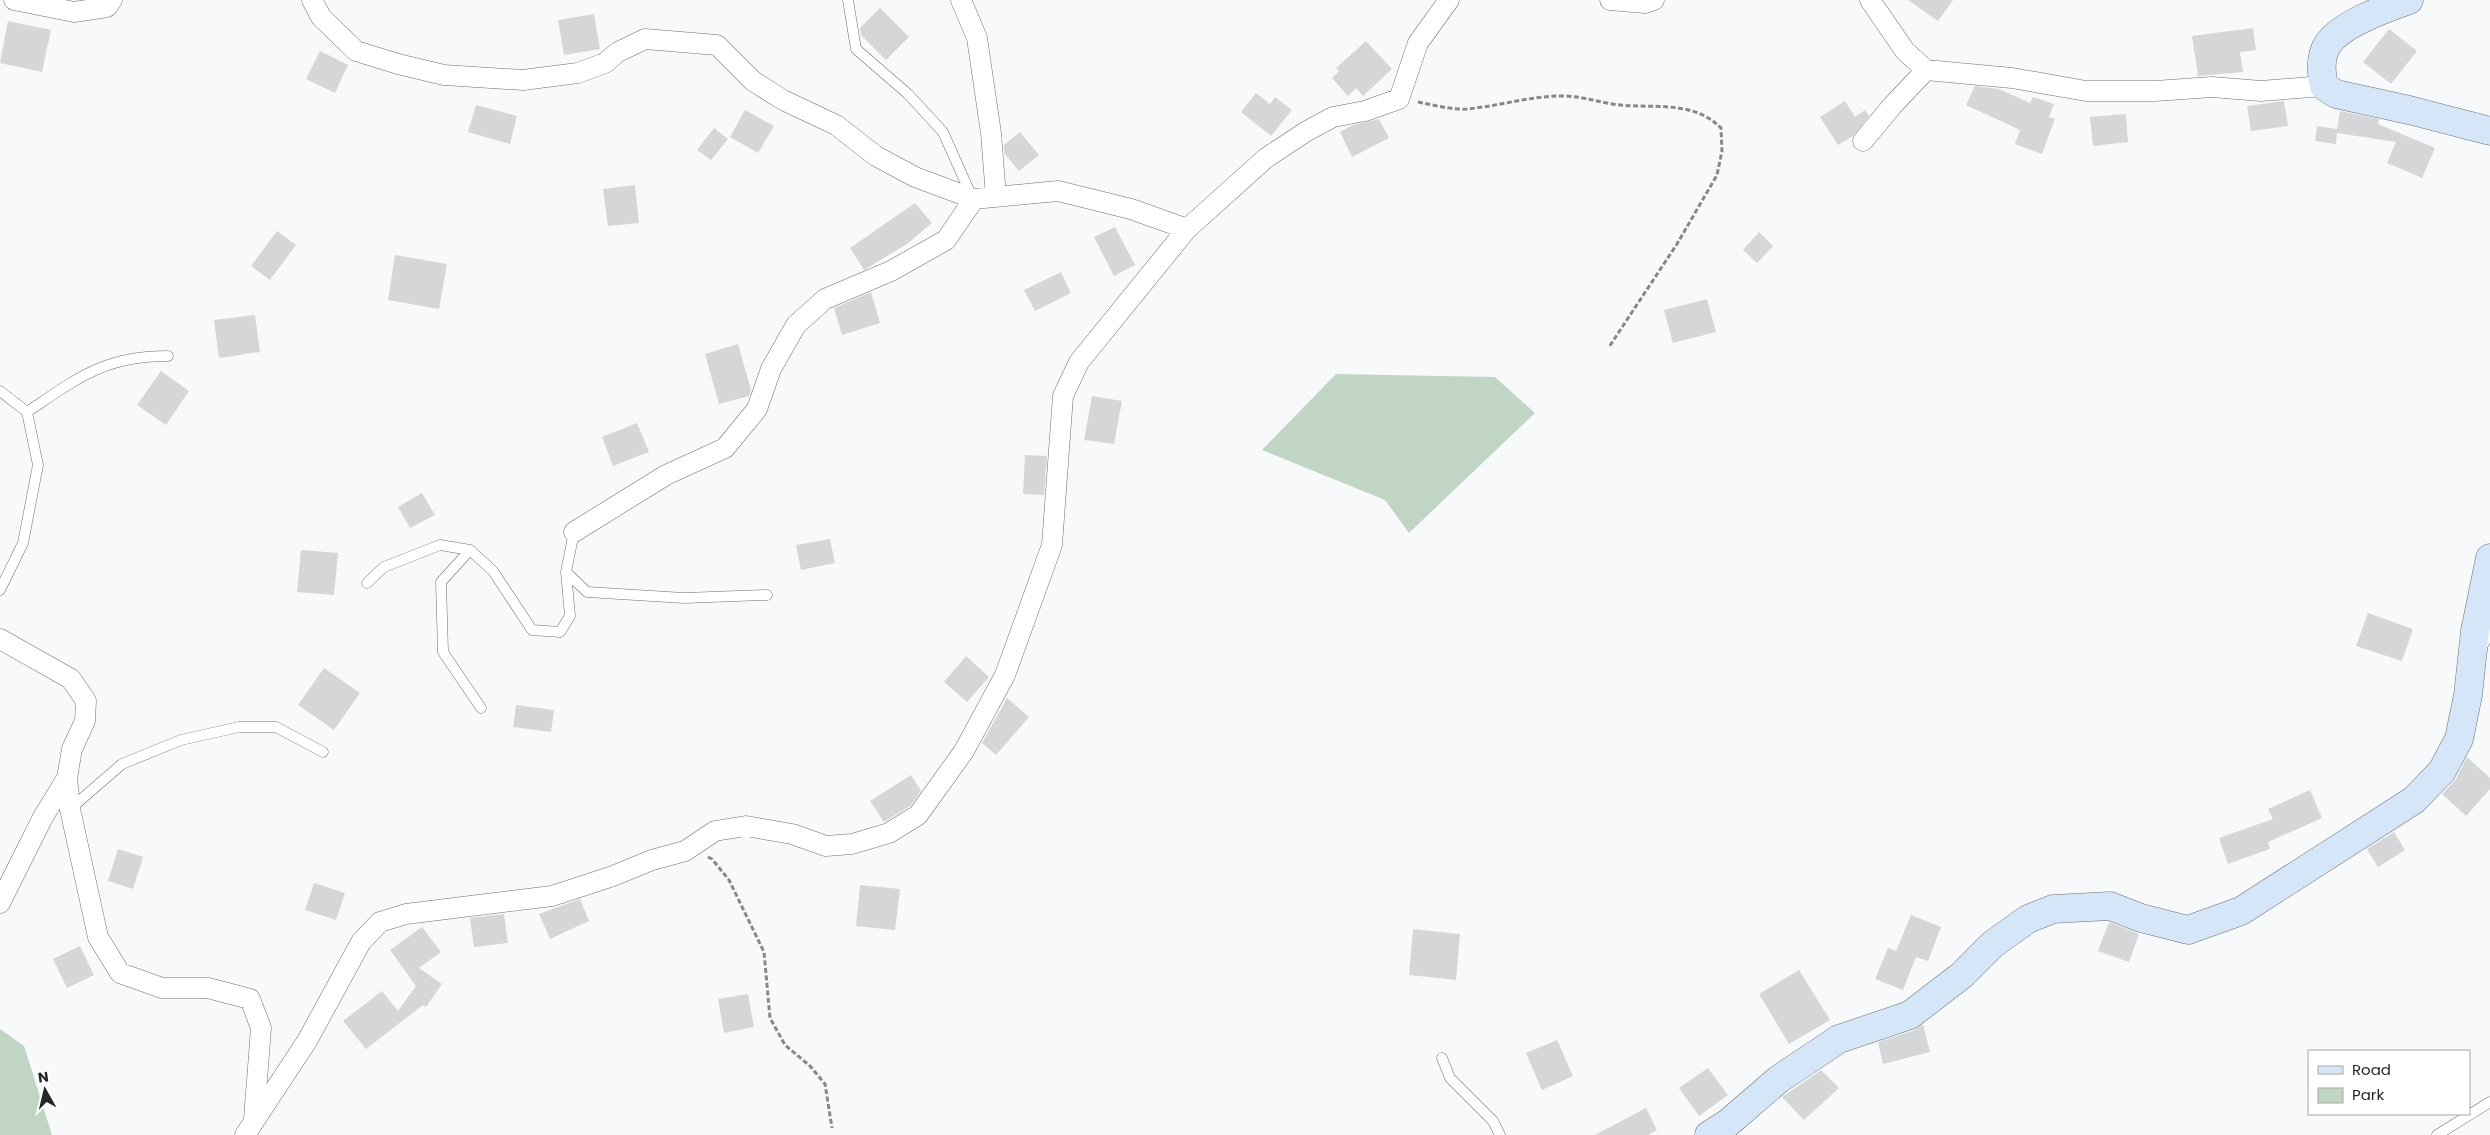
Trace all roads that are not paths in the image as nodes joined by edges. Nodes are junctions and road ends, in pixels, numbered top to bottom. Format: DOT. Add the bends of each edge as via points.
graph roads {
  1 [pos="14,0"];
  2 [pos="112,0"];
  3 [pos="312,0"];
  4 [pos="848,0"];
  5 [pos="962,0"];
  6 [pos="1449,0"];
  7 [pos="1610,0"];
  8 [pos="1654,0"];
  9 [pos="1870,0"];
  10 [pos="2409,0"];
  11 [pos="1926,70"];
  12 [pos="2324,86"];
  13 [pos="2490,131"];
  14 [pos="1863,141"];
  15 [pos="996,197"];
  16 [pos="974,199"];
  17 [pos="1187,229"];
  18 [pos="168,356"];
  19 [pos="0,391"];
  20 [pos="28,412"];
  21 [pos="574,532"];
  22 [pos="470,550"];
  23 [pos="2490,558"];
  24 [pos="566,572"];
  25 [pos="367,583"];
  26 [pos="0,590"];
  27 [pos="767,595"];
  28 [pos="2490,633"];
  29 [pos="0,640"];
  30 [pos="2471,663"];
  31 [pos="482,708"];
  32 [pos="323,752"];
  33 [pos="67,778"];
  34 [pos="70,809"];
  35 [pos="0,903"];
  36 [pos="1442,1058"];
  37 [pos="2490,1102"];
  38 [pos="2470,1114"];
  39 [pos="2469,1115"];
  40 [pos="249,1129"];
  41 [pos="1500,1135"];
  42 [pos="1709,1135"];
  43 [pos="2437,1135"];
  1 -- 2 [label="street" via="74,12 107,7"];
  3 -- 16 [label="street" via="321,17 356,50 444,76 523,80 578,73 605,63 618,52 645,39 717,45 753,81 783,100 836,125 876,156 915,177"];
  4 -- 16 [label="lane" via="856,49 908,94 943,132"];
  5 -- 15 [label="street" via="977,38 991,133"];
  6 -- 17 [label="street" via="1418,43 1399,99 1365,111 1333,117 1306,131 1266,158"];
  7 -- 8 [label="street" via="1645,3"];
  9 -- 11 [label="street" via="1905,51"];
  10 -- 12 [label="street" via="2351,24 2328,44 2321,71"];
  11 -- 12 [label="street" via="2012,78 2086,91 2212,87 2261,91"];
  11 -- 14 [label="street"];
  12 -- 13 [label="street" via="2336,94"];
  15 -- 16 [label="street"];
  15 -- 17 [label="street" via="1058,191 1131,209"];
  16 -- 21 [label="street" via="946,240 890,271 825,299 796,325 771,369 757,408 725,448 666,475"];
  17 -- 40 [label="street" via="1079,362 1063,396 1052,545 1005,676 964,751 918,815 888,834 852,844 826,846 792,834 746,826 715,831 685,851 552,896 406,914 380,922 361,942 307,1041"];
  18 -- 20 [label="lane" via="139,356 106,365 79,377"];
  19 -- 20 [label="lane"];
  20 -- 26 [label="lane" via="38,465 23,543"];
  21 -- 24 [label="lane"];
  22 -- 24 [label="lane" via="493,571 532,630 560,632 570,616"];
  22 -- 25 [label="lane" via="440,545 384,567"];
  22 -- 31 [label="lane" via="441,582 443,652"];
  23 -- 30 [label="street"];
  24 -- 27 [label="lane" via="587,592 684,598"];
  28 -- 30 [label="lane"];
  29 -- 33 [label="street" via="71,679 86,701 85,721 72,749"];
  30 -- 42 [label="street" via="2459,739 2442,771 2414,800 2241,912 2188,930 2110,906 2053,909 2028,919 1993,944 1962,975 1910,1015 1839,1039 1779,1079"];
  32 -- 34 [label="lane" via="276,727 239,726 181,740 122,764"];
  33 -- 34 [label="street"];
  33 -- 35 [label="street" via="43,817"];
  34 -- 40 [label="street" via="98,937 120,972 162,988 208,988 250,999 261,1028"];
  36 -- 41 [label="lane" via="1450,1078 1494,1122"];
  37 -- 38 [label="lane"];
  39 -- 43 [label="lane"];
}
